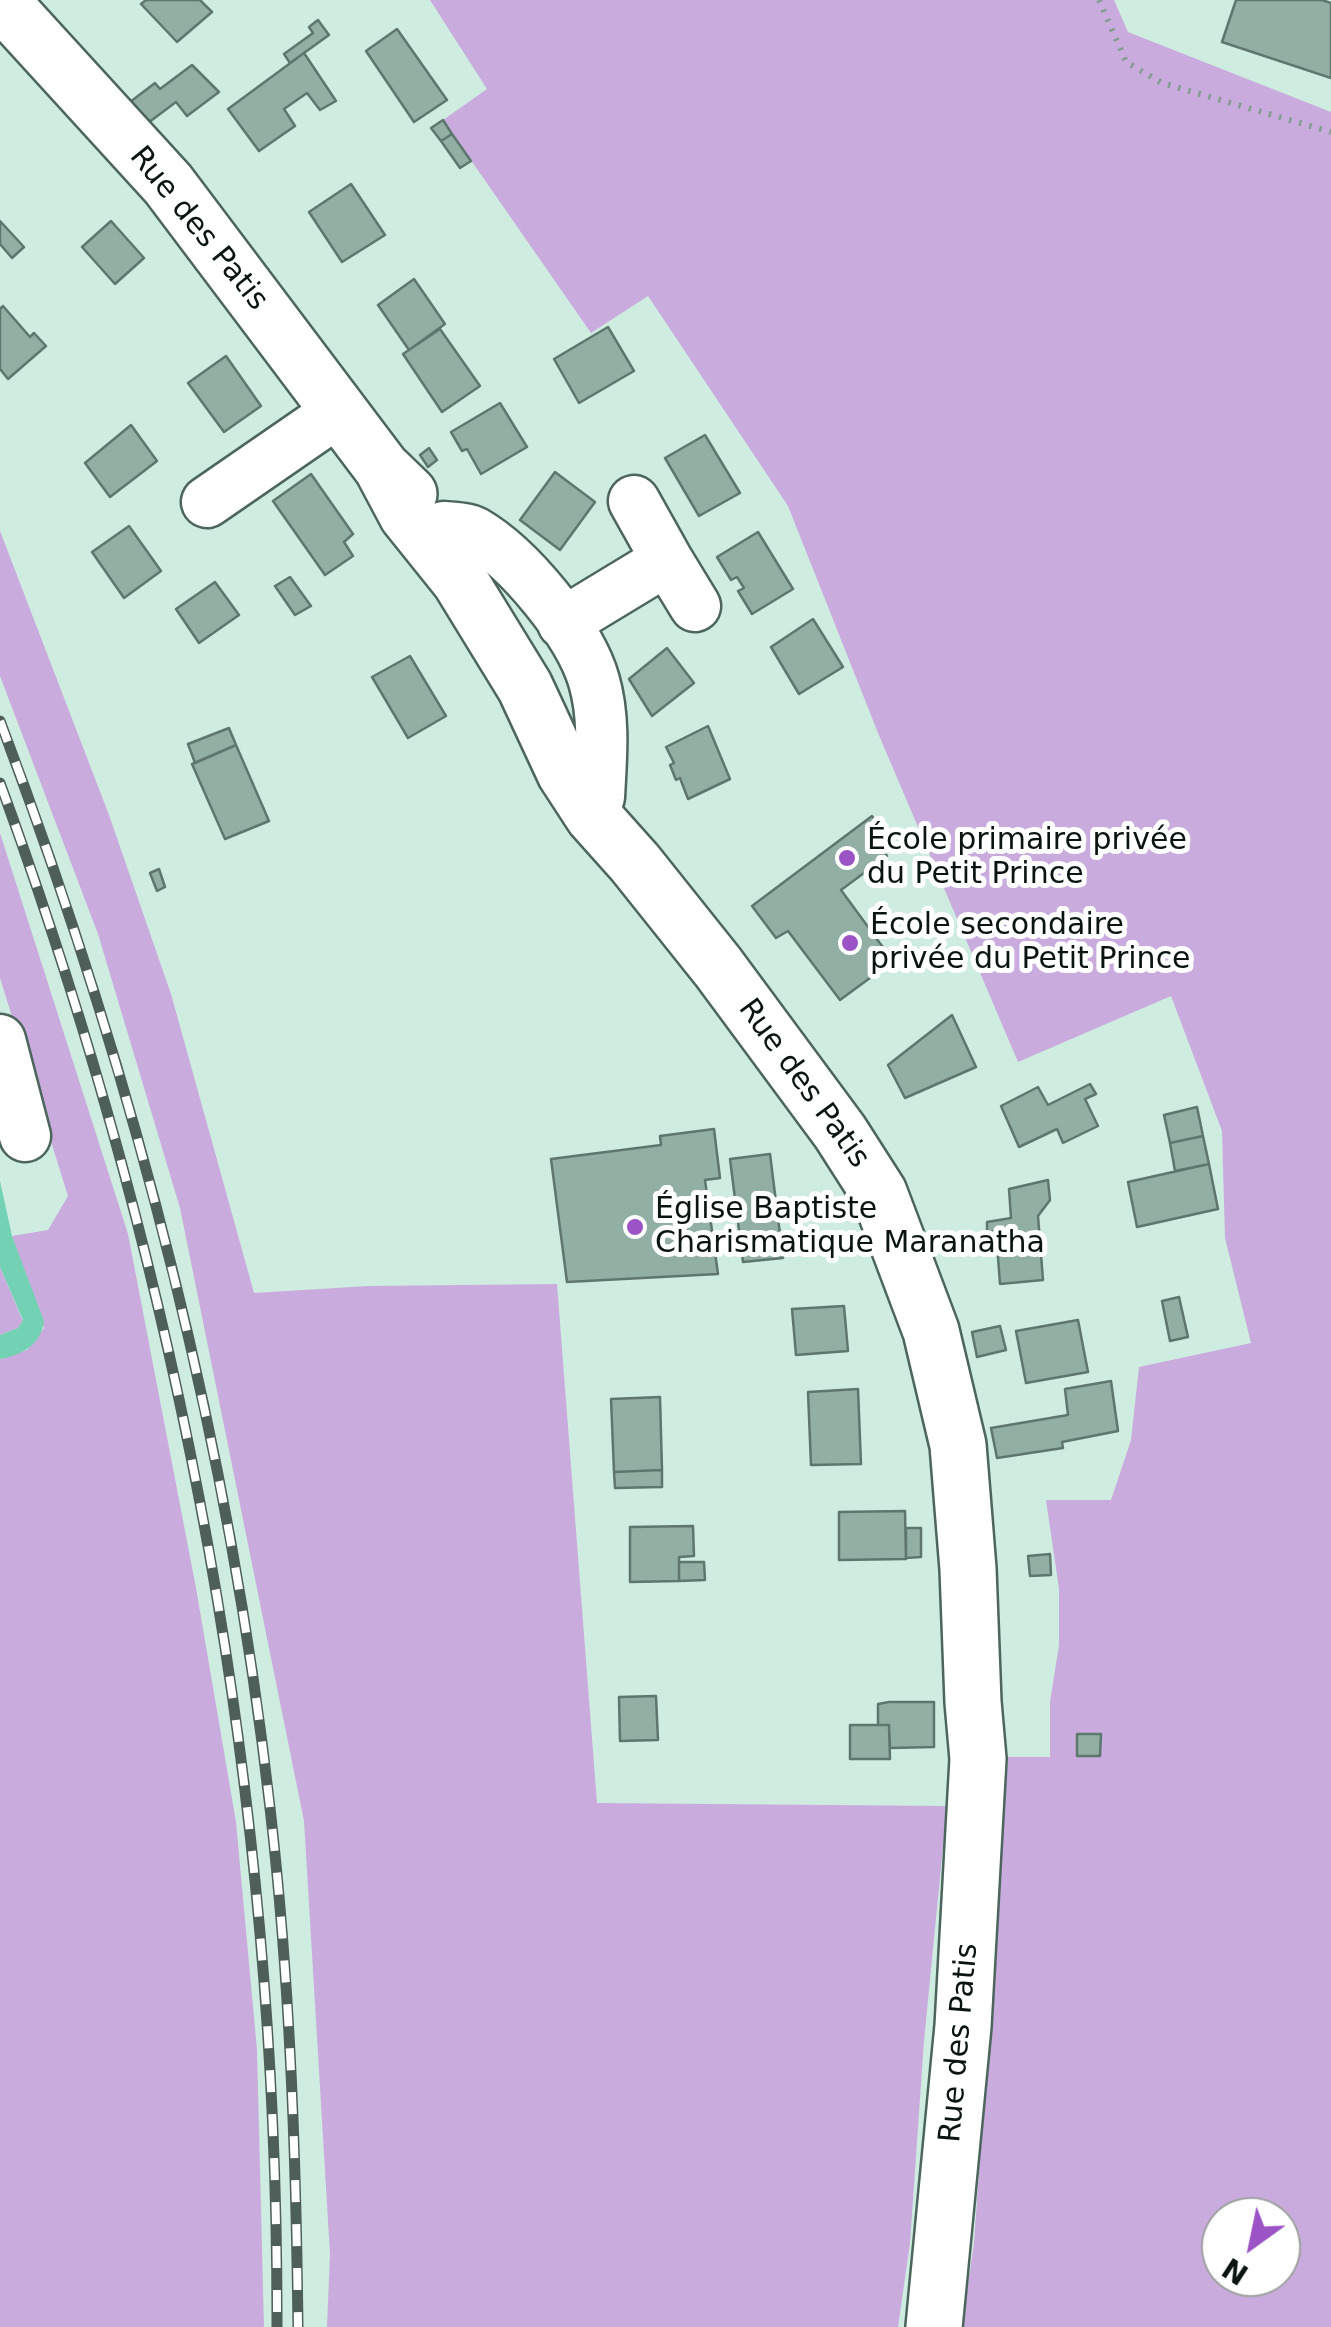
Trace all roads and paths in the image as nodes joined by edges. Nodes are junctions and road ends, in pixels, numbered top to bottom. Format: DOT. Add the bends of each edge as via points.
graph roads {
  1 [pos="0,0"];
  2 [pos="1098,0"];
  3 [pos="1331,132"];
  4 [pos="339,410"];
  5 [pos="382,468"];
  6 [pos="208,502"];
  7 [pos="634,502"];
  8 [pos="444,527"];
  9 [pos="667,560"];
  10 [pos="695,606"];
  11 [pos="564,623"];
  12 [pos="599,797"];
  13 [pos="635,863"];
  14 [pos="0,1040"];
  15 [pos="25,1136"];
  16 [pos="934,2327"];
  1 -- 4 [label="main road, Rue des Patis" via="168,184"];
  2 -- 3 [label="path" via="1126,62 1162,83"];
  4 -- 5 [label="main road, Rue des Patis"];
  4 -- 6 [label="street"];
  5 -- 8 [label="main road, Rue des Patis"];
  5 -- 13 [label="main road, Rue des Patis" via="407,516 460,581 525,687 578,794"];
  7 -- 9 [label="street"];
  8 -- 11 [label="street" via="472,530 519,567"];
  8 -- 12 [label="main road, Rue des Patis" via="473,557 554,686"];
  9 -- 10 [label="street"];
  9 -- 11 [label="street"];
  11 -- 12 [label="street" via="594,678 602,722"];
  12 -- 13 [label="main road, Rue des Patis"];
  13 -- 16 [label="main road, Rue des Patis" via="816,1098 879,1192 931,1330 958,1445 978,1759"];
  14 -- 15 [label="street"];
}
